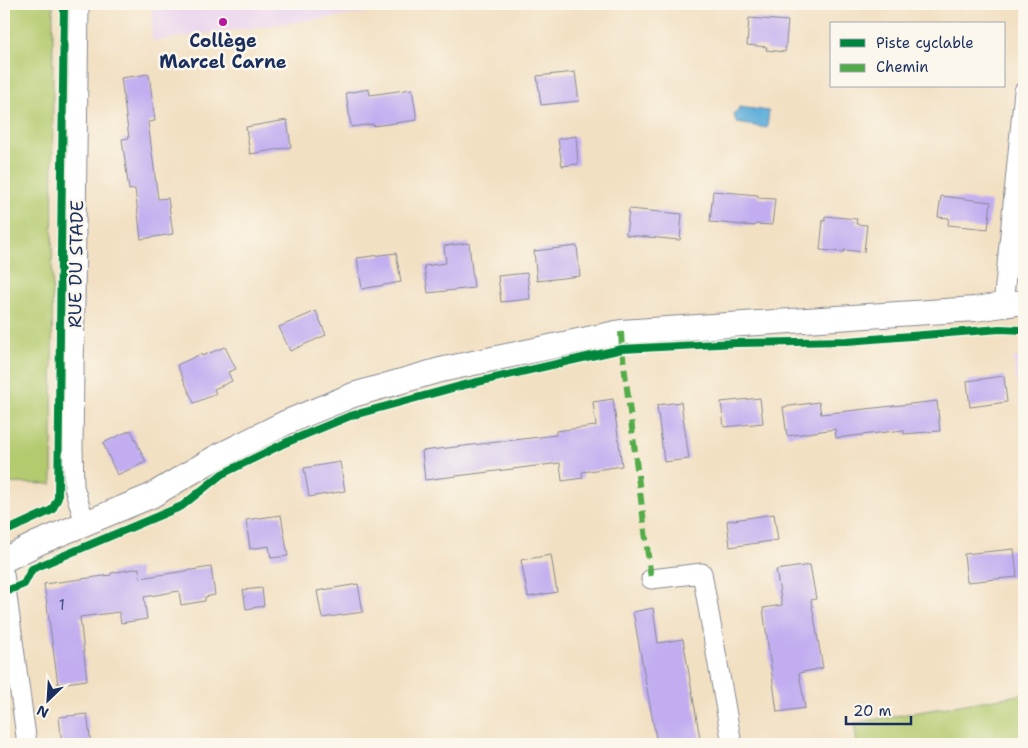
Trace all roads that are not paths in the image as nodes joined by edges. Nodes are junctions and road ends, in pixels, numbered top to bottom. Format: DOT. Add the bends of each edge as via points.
graph roads {
  1 [pos="79,4"];
  2 [pos="1024,91"];
  3 [pos="1013,304"];
  4 [pos="85,523"];
  5 [pos="4,560"];
  6 [pos="4,574"];
  7 [pos="651,579"];
  8 [pos="27,744"];
  9 [pos="732,744"];
  1 -- 4 [label="street, RUE DU STADE" via="73,446 74,487"];
  2 -- 3 [label="street"];
  3 -- 4 [label="street" via="621,332 440,370 354,395 287,422 215,458 151,496"];
  4 -- 5 [label="street"];
  6 -- 8 [label="street"];
  7 -- 9 [label="street" via="702,573"];
}
